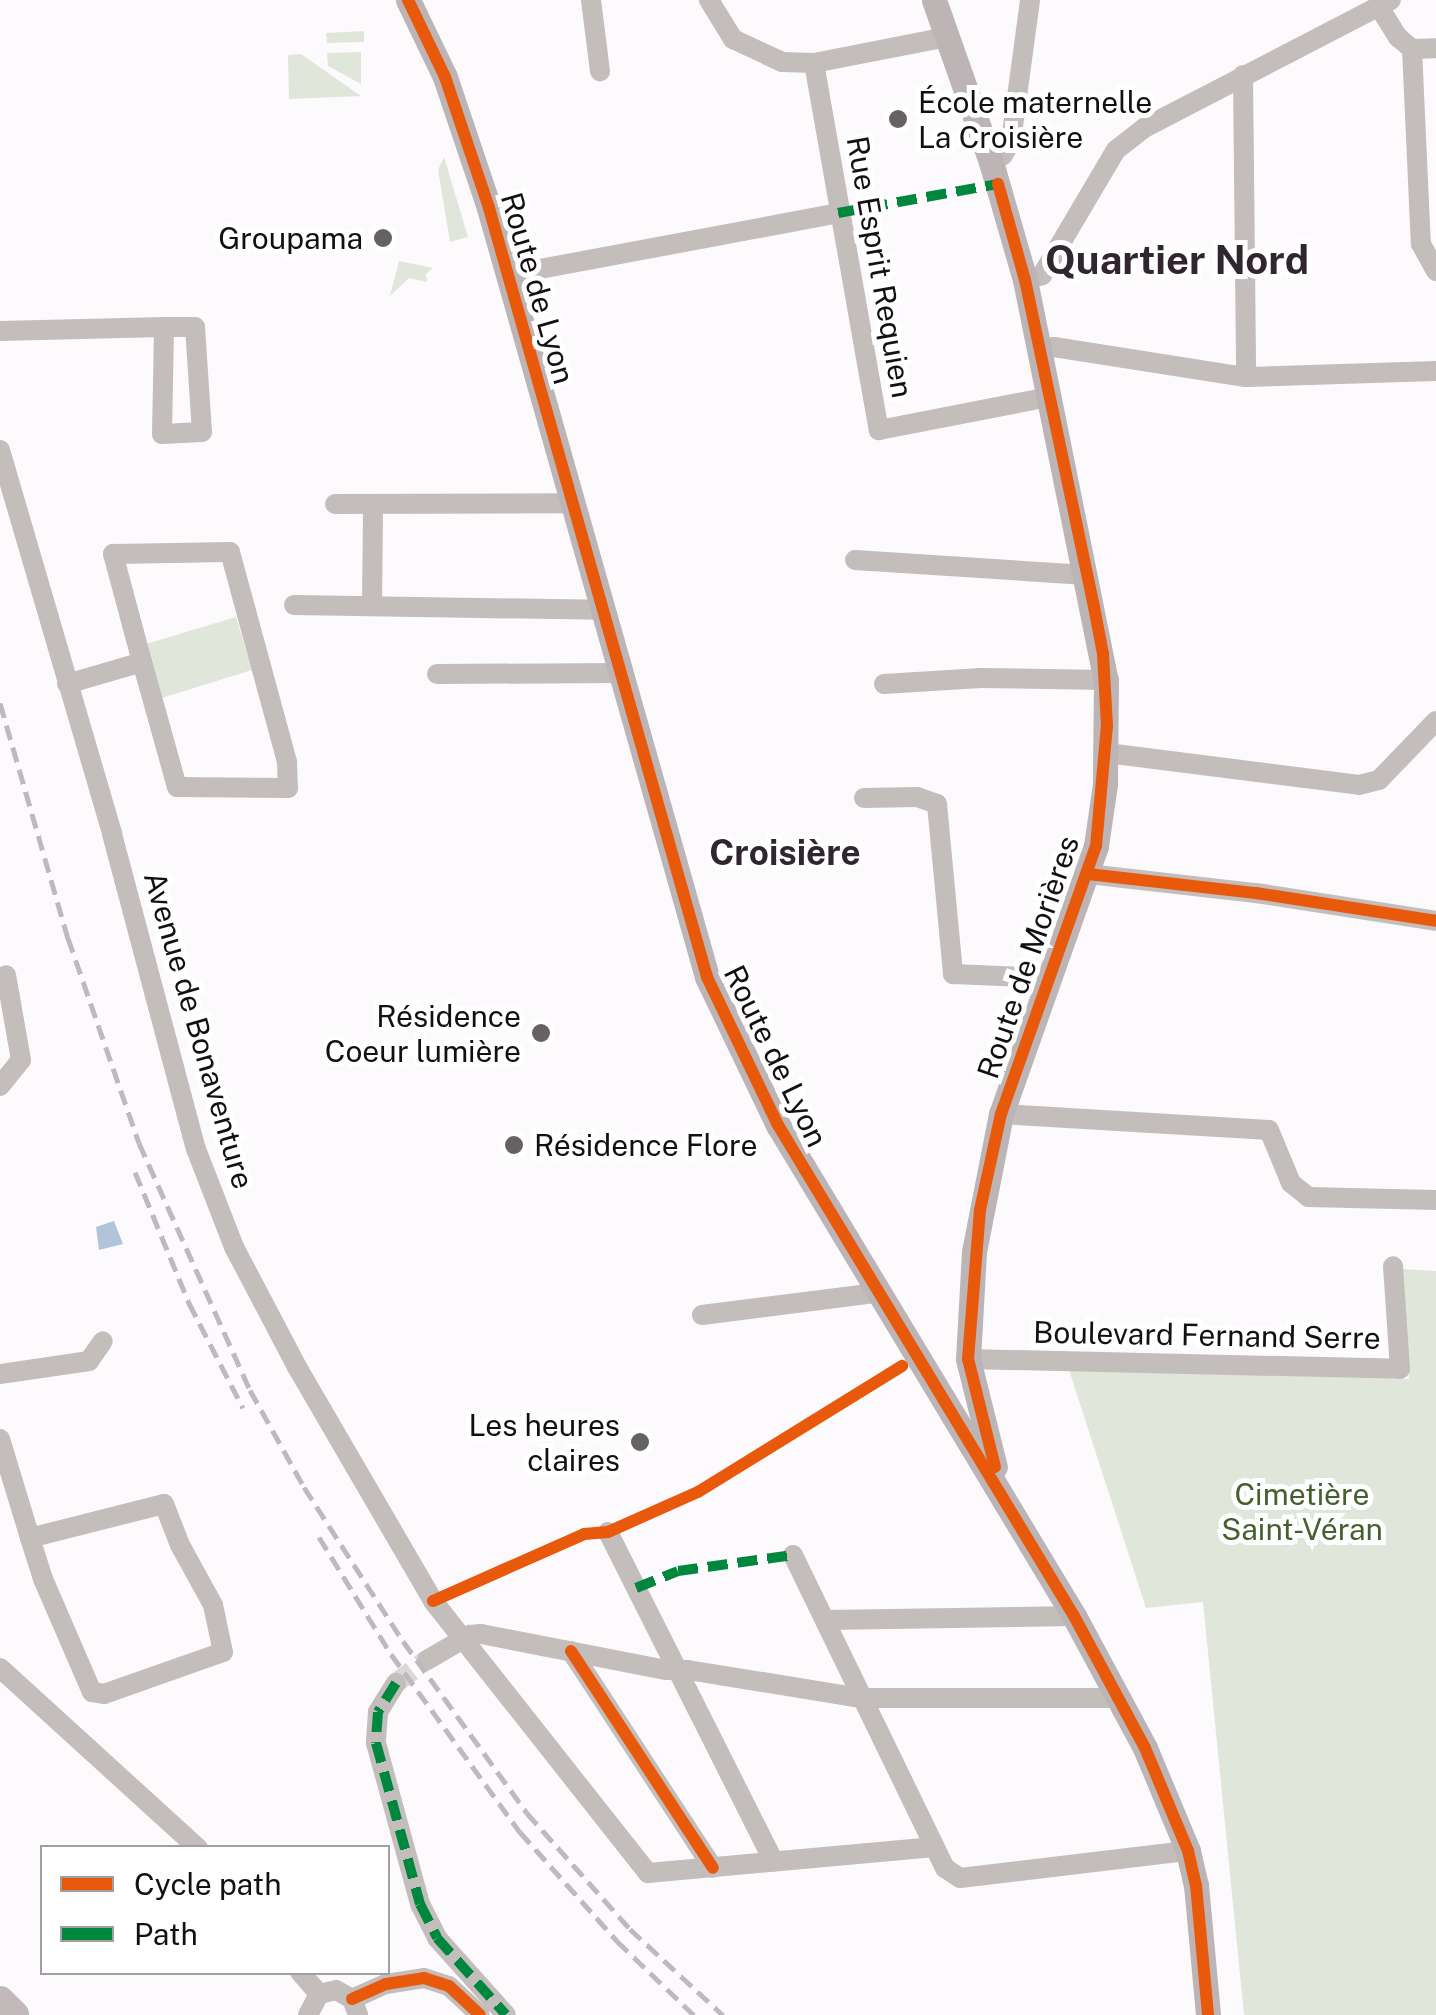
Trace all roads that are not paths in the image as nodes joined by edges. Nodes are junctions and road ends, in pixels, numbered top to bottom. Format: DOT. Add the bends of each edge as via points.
graph roads {
  1 [pos="408,0"];
  2 [pos="591,0"];
  3 [pos="708,0"];
  4 [pos="934,0"];
  5 [pos="1030,0"];
  6 [pos="1385,4"];
  7 [pos="947,37"];
  8 [pos="1436,48"];
  9 [pos="1412,49"];
  10 [pos="814,63"];
  11 [pos="600,71"];
  12 [pos="1242,75"];
  13 [pos="991,162"];
  14 [pos="838,213"];
  15 [pos="1436,271"];
  16 [pos="508,274"];
  17 [pos="1025,280"];
  18 [pos="164,328"];
  19 [pos="0,330"];
  20 [pos="1039,350"];
  21 [pos="1436,371"];
  22 [pos="1246,377"];
  23 [pos="1048,398"];
  24 [pos="0,450"];
  25 [pos="573,503"];
  26 [pos="335,504"];
  27 [pos="373,511"];
  28 [pos="855,560"];
  29 [pos="1086,574"];
  30 [pos="294,605"];
  31 [pos="372,605"];
  32 [pos="602,610"];
  33 [pos="142,662"];
  34 [pos="620,673"];
  35 [pos="438,674"];
  36 [pos="1106,680"];
  37 [pos="67,684"];
  38 [pos="884,684"];
  39 [pos="1436,721"];
  40 [pos="1107,754"];
  41 [pos="864,798"];
  42 [pos="1088,874"];
  43 [pos="1436,921"];
  44 [pos="6,975"];
  45 [pos="1050,978"];
  46 [pos="0,1086"];
  47 [pos="1001,1114"];
  48 [pos="1436,1200"];
  49 [pos="1393,1266"];
  50 [pos="877,1294"];
  51 [pos="702,1315"];
  52 [pos="102,1341"];
  53 [pos="968,1359"];
  54 [pos="0,1374"];
  55 [pos="934,1388"];
  56 [pos="0,1439"];
  57 [pos="1009,1510"];
  58 [pos="608,1532"];
  59 [pos="30,1538"];
  60 [pos="793,1556"];
  61 [pos="1074,1616"];
  62 [pos="826,1620"];
  63 [pos="461,1640"];
  64 [pos="570,1652"];
  65 [pos="426,1660"];
  66 [pos="0,1668"];
  67 [pos="677,1670"];
  68 [pos="396,1684"];
  69 [pos="860,1698"];
  70 [pos="1120,1698"];
  71 [pos="195,1845"];
  72 [pos="932,1847"];
  73 [pos="1188,1851"];
  74 [pos="774,1862"];
  75 [pos="713,1868"];
  76 [pos="303,1975"];
  77 [pos="319,1994"];
  78 [pos="0,2001"];
  79 [pos="355,2007"];
  80 [pos="14,2015"];
  81 [pos="308,2015"];
  82 [pos="480,2015"];
  83 [pos="506,2015"];
  84 [pos="1208,2015"];
  1 -- 16 [label="main road, Route de Lyon" via="462,122"];
  2 -- 11 [label="street"];
  3 -- 10 [label="street" via="733,39 757,54"];
  4 -- 7 [label="main road, Route de Morières"];
  5 -- 13 [label="street" via="1011,142"];
  6 -- 9 [label="street" via="1398,37"];
  6 -- 12 [label="street"];
  7 -- 10 [label="street"];
  7 -- 13 [label="main road, Route de Morières"];
  8 -- 9 [label="street"];
  9 -- 15 [label="street" via="1420,244"];
  10 -- 14 [label="street, Rue Esprit Requien"];
  12 -- 17 [label="street" via="1172,110 1116,150 1042,274"];
  12 -- 22 [label="street"];
  13 -- 17 [label="main road, Route de Morières"];
  14 -- 16 [label="street"];
  14 -- 23 [label="street, Rue Esprit Requien" via="878,430"];
  16 -- 25 [label="main road, Route de Lyon"];
  17 -- 20 [label="main road, Route de Morières"];
  18 -- 18 [label="street" via="162,434 202,432 194,327"];
  18 -- 19 [label="street"];
  20 -- 22 [label="street"];
  20 -- 23 [label="main road, Route de Morières"];
  21 -- 22 [label="street"];
  23 -- 29 [label="main road, Route de Morières"];
  24 -- 37 [label="street, Avenue de Bonaventure"];
  25 -- 26 [label="street"];
  25 -- 32 [label="main road, Route de Lyon"];
  27 -- 31 [label="street"];
  28 -- 29 [label="street"];
  29 -- 36 [label="main road, Route de Morières"];
  30 -- 31 [label="street"];
  31 -- 32 [label="street"];
  32 -- 34 [label="main road, Route de Lyon"];
  33 -- 33 [label="street" via="113,554 230,552 287,762 288,788 177,787"];
  33 -- 37 [label="street"];
  34 -- 35 [label="street"];
  34 -- 50 [label="main road, Route de Lyon" via="719,1008"];
  36 -- 38 [label="street"];
  36 -- 40 [label="main road, Route de Morières"];
  37 -- 63 [label="street, Avenue de Bonaventure" via="196,1149 234,1247 296,1367"];
  39 -- 40 [label="street" via="1378,780 1359,786"];
  40 -- 42 [label="main road, Route de Morières"];
  41 -- 45 [label="street" via="917,796 937,804 953,974"];
  42 -- 43 [label="street"];
  42 -- 45 [label="main road, Route de Morières"];
  44 -- 46 [label="street" via="21,1060"];
  45 -- 47 [label="main road, Route de Morières"];
  47 -- 48 [label="street" via="1269,1130 1292,1183 1308,1197"];
  47 -- 53 [label="main road, Route de Morières" via="974,1252"];
  49 -- 53 [label="street, Boulevard Fernand Serre" via="1400,1370"];
  50 -- 51 [label="street"];
  50 -- 55 [label="main road, Route de Lyon"];
  52 -- 54 [label="street" via="89,1361"];
  53 -- 55 [label="main road"];
  53 -- 57 [label="main road, Route de Morières"];
  55 -- 57 [label="main road, Route de Lyon"];
  56 -- 59 [label="street"];
  57 -- 61 [label="main road, Route de Lyon"];
  58 -- 67 [label="street"];
  59 -- 59 [label="street" via="92,1692 104,1694 219,1656 224,1642 213,1604 164,1504"];
  60 -- 62 [label="street"];
  61 -- 62 [label="street"];
  61 -- 70 [label="main road, Route de Lyon"];
  62 -- 69 [label="street"];
  63 -- 64 [label="street" via="481,1634"];
  63 -- 65 [label="street"];
  63 -- 75 [label="street, Avenue de Bonaventure" via="648,1872"];
  64 -- 67 [label="street"];
  64 -- 75 [label="street"];
  66 -- 71 [label="street"];
  67 -- 69 [label="street"];
  67 -- 74 [label="street"];
  68 -- 83 [label="street" via="378,1712 376,1743 420,1904 437,1938"];
  69 -- 70 [label="street"];
  69 -- 72 [label="street"];
  70 -- 73 [label="main road, Route de Lyon"];
  72 -- 73 [label="street" via="960,1878"];
  72 -- 74 [label="street"];
  73 -- 84 [label="main road, Route de Lyon"];
  74 -- 75 [label="street"];
  76 -- 77 [label="street"];
  77 -- 79 [label="street" via="336,1990"];
  77 -- 81 [label="street"];
  78 -- 80 [label="highway"];
  79 -- 82 [label="street" via="386,1984 424,1978 449,1986"];
}
